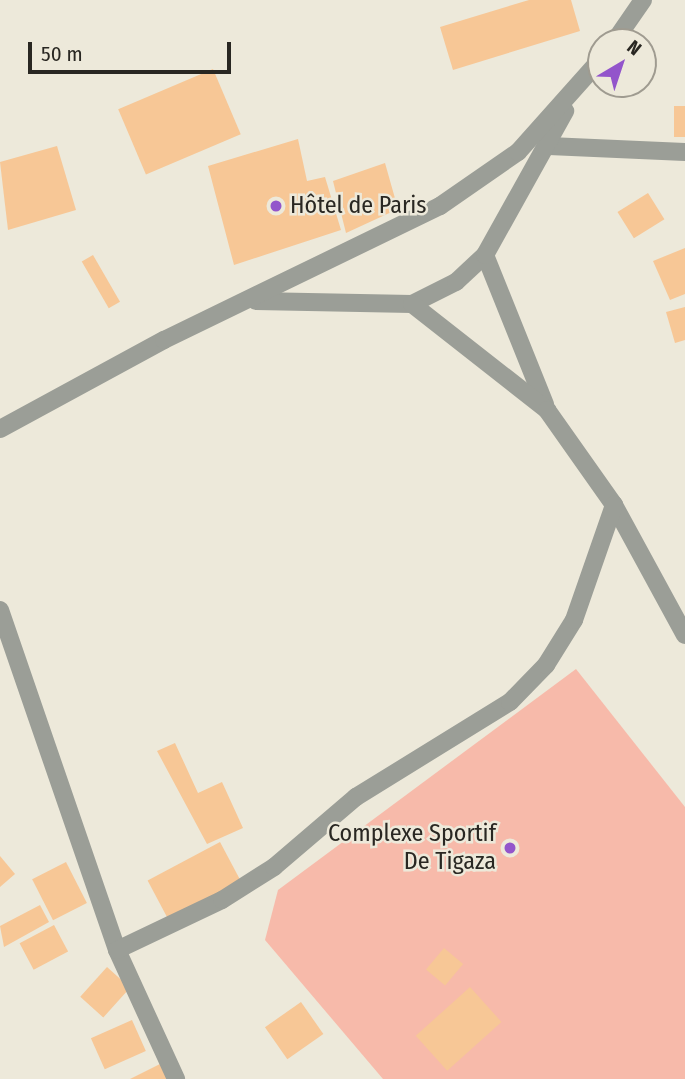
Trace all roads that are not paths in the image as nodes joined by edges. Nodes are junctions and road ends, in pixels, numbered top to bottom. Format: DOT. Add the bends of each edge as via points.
graph roads {
  1 [pos="643,0"];
  2 [pos="624,28"];
  3 [pos="587,78"];
  4 [pos="569,102"];
  5 [pos="549,146"];
  6 [pos="685,152"];
  7 [pos="485,254"];
  8 [pos="253,301"];
  9 [pos="412,304"];
  10 [pos="547,410"];
  11 [pos="0,429"];
  12 [pos="614,505"];
  13 [pos="0,610"];
  14 [pos="685,635"];
  15 [pos="117,950"];
  16 [pos="176,1079"];
  1 -- 2 [label="street"];
  3 -- 4 [label="street"];
  4 -- 5 [label="street"];
  4 -- 8 [label="street" via="518,152 440,206"];
  5 -- 6 [label="street"];
  5 -- 7 [label="street"];
  7 -- 9 [label="street" via="456,282"];
  7 -- 10 [label="street"];
  8 -- 9 [label="street"];
  8 -- 11 [label="street" via="164,340"];
  9 -- 10 [label="street"];
  10 -- 12 [label="street"];
  12 -- 14 [label="street"];
  12 -- 15 [label="street" via="574,620 546,665 510,702 356,797 274,867 222,900"];
  13 -- 15 [label="street"];
  15 -- 16 [label="street"];
}
